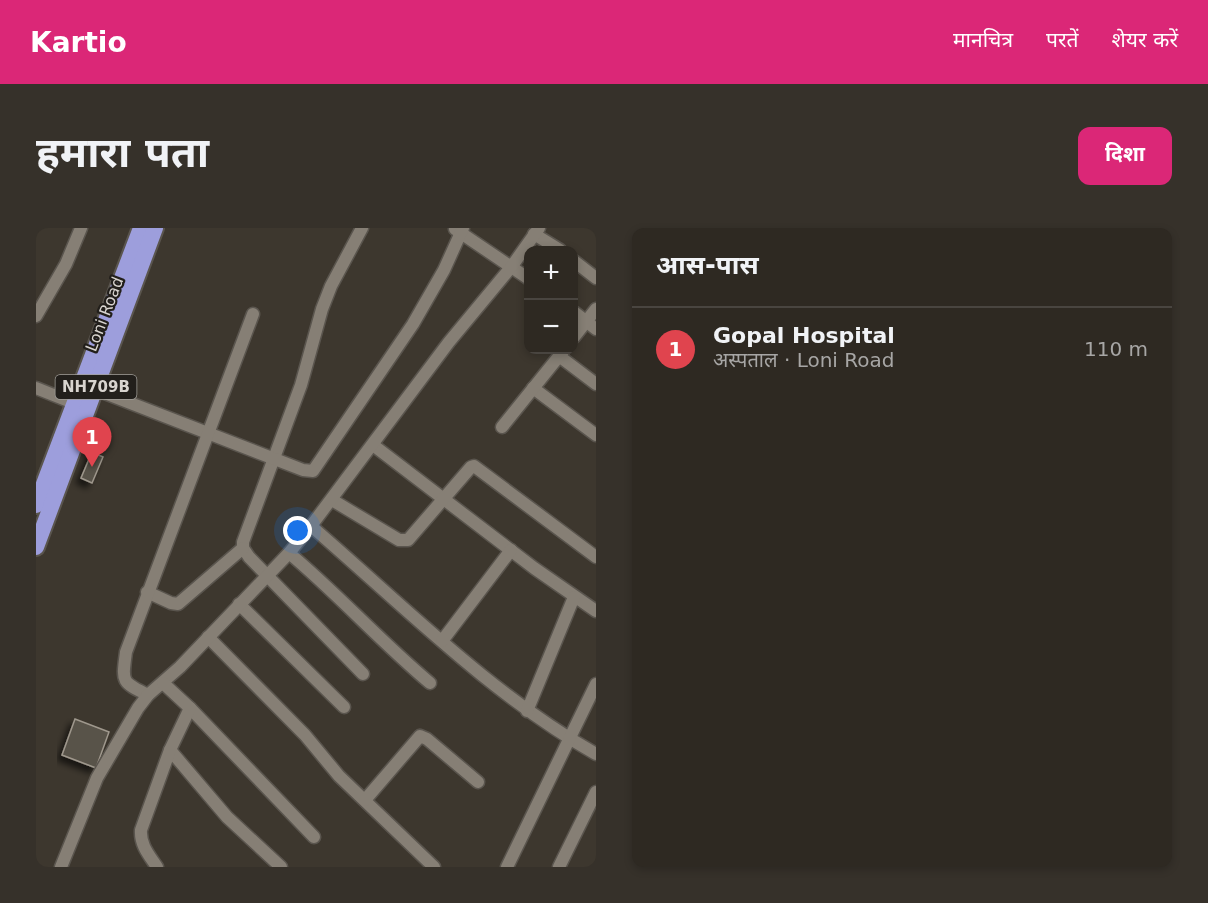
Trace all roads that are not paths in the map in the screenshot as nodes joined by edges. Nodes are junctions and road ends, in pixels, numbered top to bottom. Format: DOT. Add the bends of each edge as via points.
graph roads {
  1 [pos="81,228"];
  2 [pos="141,228"];
  3 [pos="155,228"];
  4 [pos="362,228"];
  5 [pos="460,229"];
  6 [pos="537,231"];
  7 [pos="555,246"];
  8 [pos="578,265"];
  9 [pos="512,266"];
  10 [pos="524,276"];
  11 [pos="596,278"];
  12 [pos="596,309"];
  13 [pos="253,314"];
  14 [pos="36,316"];
  15 [pos="578,316"];
  16 [pos="591,325"];
  17 [pos="578,334"];
  18 [pos="559,354"];
  19 [pos="563,354"];
  20 [pos="596,384"];
  21 [pos="88,387"];
  22 [pos="36,388"];
  23 [pos="533,388"];
  24 [pos="81,406"];
  25 [pos="502,427"];
  26 [pos="208,434"];
  27 [pos="596,435"];
  28 [pos="373,445"];
  29 [pos="274,459"];
  30 [pos="445,499"];
  31 [pos="332,500"];
  32 [pos="36,505"];
  33 [pos="312,526"];
  34 [pos="36,547"];
  35 [pos="243,549"];
  36 [pos="511,550"];
  37 [pos="289,553"];
  38 [pos="596,557"];
  39 [pos="266,575"];
  40 [pos="147,592"];
  41 [pos="574,597"];
  42 [pos="239,604"];
  43 [pos="596,611"];
  44 [pos="208,637"];
  45 [pos="442,641"];
  46 [pos="363,674"];
  47 [pos="163,683"];
  48 [pos="430,683"];
  49 [pos="596,684"];
  50 [pos="148,695"];
  51 [pos="344,707"];
  52 [pos="190,708"];
  53 [pos="527,711"];
  54 [pos="570,740"];
  55 [pos="170,750"];
  56 [pos="596,754"];
  57 [pos="478,782"];
  58 [pos="596,792"];
  59 [pos="365,800"];
  60 [pos="314,837"];
  61 [pos="61,867"];
  62 [pos="157,867"];
  63 [pos="280,867"];
  64 [pos="434,867"];
  65 [pos="507,867"];
  66 [pos="559,867"];
  1 -- 14 [label="street" via="66,264"];
  2 -- 21 [label="highway, Loni Road / NH709B"];
  3 -- 21 [label="highway, Loni Road / NH709B"];
  4 -- 29 [label="street" via="322,309 302,385"];
  5 -- 9 [label="street"];
  5 -- 29 [label="street" via="444,270 413,324 318,465 308,472"];
  6 -- 7 [label="street"];
  6 -- 9 [label="street"];
  8 -- 11 [label="street"];
  9 -- 10 [label="street"];
  9 -- 28 [label="street" via="449,342"];
  12 -- 16 [label="street"];
  13 -- 26 [label="street"];
  15 -- 16 [label="street"];
  16 -- 17 [label="street"];
  18 -- 23 [label="street"];
  19 -- 20 [label="street"];
  21 -- 24 [label="highway, Loni Road / NH709B"];
  21 -- 26 [label="street"];
  22 -- 24 [label="street"];
  23 -- 25 [label="street"];
  23 -- 27 [label="street"];
  24 -- 32 [label="highway, Loni Road / NH709B"];
  24 -- 34 [label="highway, Loni Road / NH709B"];
  26 -- 29 [label="street"];
  26 -- 40 [label="street"];
  28 -- 30 [label="street"];
  28 -- 31 [label="street"];
  29 -- 35 [label="street" via="248,525"];
  30 -- 31 [label="street" via="404,541"];
  30 -- 36 [label="street"];
  30 -- 38 [label="street" via="474,466"];
  31 -- 33 [label="street"];
  33 -- 37 [label="street"];
  33 -- 45 [label="street"];
  35 -- 39 [label="street"];
  35 -- 40 [label="street" via="178,604"];
  36 -- 41 [label="street"];
  36 -- 45 [label="street"];
  37 -- 39 [label="street"];
  37 -- 48 [label="street"];
  39 -- 42 [label="street"];
  39 -- 46 [label="street"];
  40 -- 50 [label="street" via="126,652 124,677 128,685"];
  41 -- 43 [label="street"];
  41 -- 53 [label="street"];
  42 -- 44 [label="street"];
  42 -- 51 [label="street"];
  44 -- 47 [label="street"];
  44 -- 59 [label="street"];
  45 -- 53 [label="street"];
  47 -- 50 [label="street"];
  47 -- 52 [label="street"];
  49 -- 54 [label="street"];
  50 -- 61 [label="street" via="97,778"];
  52 -- 55 [label="street"];
  52 -- 60 [label="street"];
  53 -- 54 [label="street"];
  54 -- 56 [label="street"];
  54 -- 65 [label="street"];
  55 -- 62 [label="street" via="140,837"];
  55 -- 63 [label="street" via="227,817"];
  57 -- 59 [label="street" via="420,736"];
  58 -- 66 [label="street"];
  59 -- 64 [label="street"];
}
